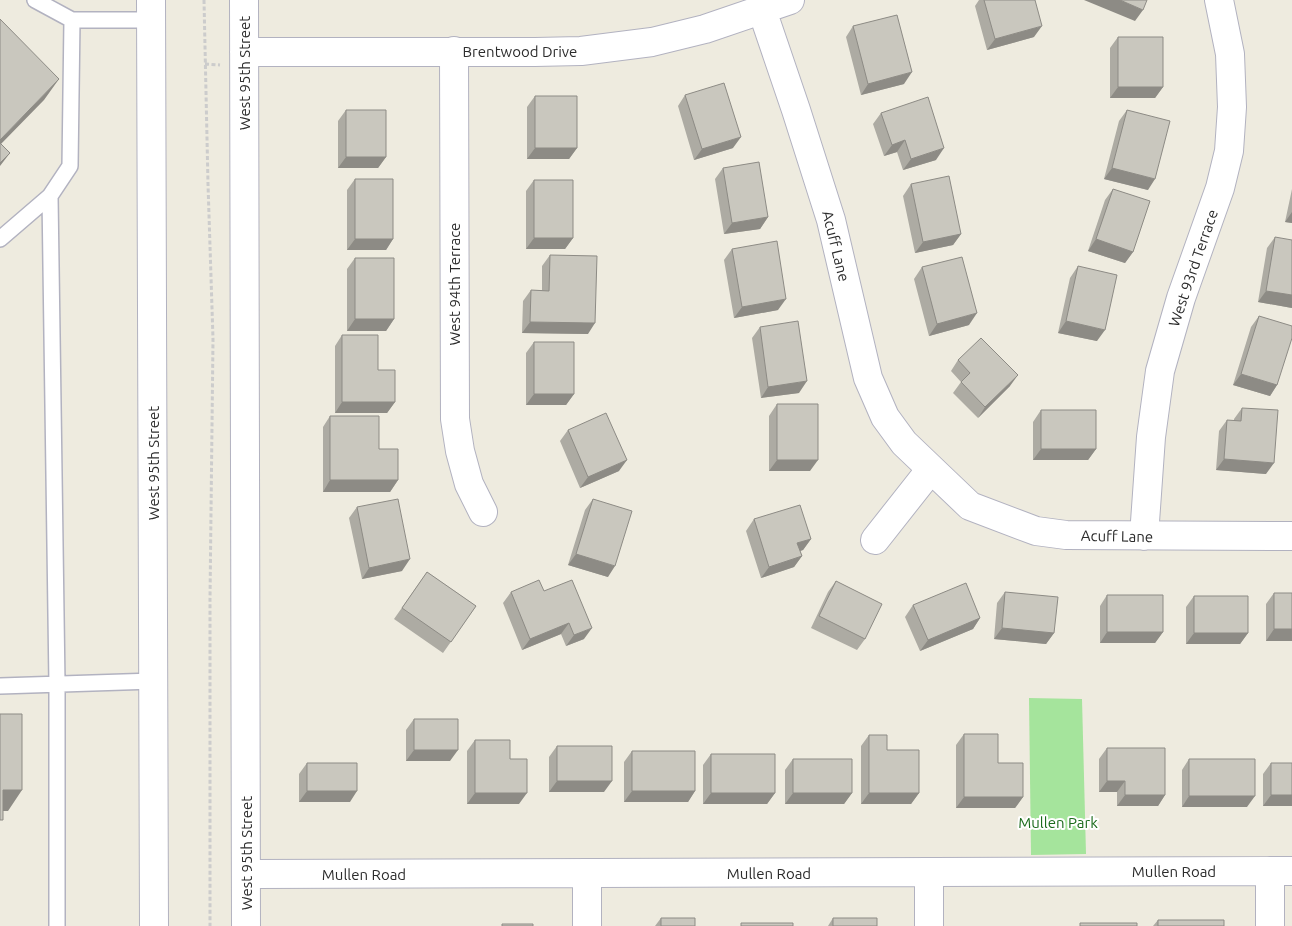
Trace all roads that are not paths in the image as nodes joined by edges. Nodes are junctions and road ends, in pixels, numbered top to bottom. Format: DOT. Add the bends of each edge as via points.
graph roads {
  1 [pos="35,0"];
  2 [pos="244,0"];
  3 [pos="790,0"];
  4 [pos="1219,0"];
  5 [pos="151,10"];
  6 [pos="762,10"];
  7 [pos="72,20"];
  8 [pos="454,51"];
  9 [pos="244,52"];
  10 [pos="50,196"];
  11 [pos="0,238"];
  12 [pos="931,469"];
  13 [pos="483,512"];
  14 [pos="1144,536"];
  15 [pos="1292,536"];
  16 [pos="875,540"];
  17 [pos="154,682"];
  18 [pos="58,684"];
  19 [pos="0,686"];
  20 [pos="1281,871"];
  21 [pos="929,872"];
  22 [pos="587,873"];
  23 [pos="246,874"];
  24 [pos="57,926"];
  25 [pos="154,926"];
  26 [pos="246,926"];
  27 [pos="588,926"];
  28 [pos="929,926"];
  29 [pos="1270,926"];
  1 -- 7 [label="lane"];
  2 -- 9 [label="street, West 95th Street"];
  3 -- 6 [label="street, Brentwood Drive"];
  4 -- 14 [label="street, West 93rd Terrace" via="1230,54 1232,106 1228,151 1220,188 1181,298 1160,371 1150,437"];
  5 -- 7 [label="lane"];
  5 -- 17 [label="street, West 95th Street"];
  6 -- 8 [label="street, Brentwood Drive" via="705,30 652,42 581,50"];
  6 -- 12 [label="street, Acuff Lane" via="831,220 868,378 885,416 904,443"];
  7 -- 10 [label="lane" via="70,166"];
  8 -- 9 [label="street, Brentwood Drive"];
  8 -- 13 [label="street, West 94th Terrace" via="455,419 469,484"];
  9 -- 23 [label="street, West 95th Street"];
  10 -- 11 [label="lane"];
  10 -- 18 [label="lane"];
  12 -- 14 [label="street, Acuff Lane" via="970,506 1036,531 1066,535"];
  12 -- 16 [label="street"];
  14 -- 15 [label="street, Acuff Lane"];
  17 -- 18 [label="lane"];
  17 -- 25 [label="street, West 95th Street"];
  18 -- 19 [label="lane"];
  18 -- 24 [label="lane"];
  20 -- 21 [label="street, Mullen Road"];
  20 -- 29 [label="street"];
  21 -- 22 [label="street, Mullen Road"];
  21 -- 28 [label="street"];
  22 -- 23 [label="street, Mullen Road"];
  22 -- 27 [label="street"];
  23 -- 26 [label="street, West 95th Street"];
}
